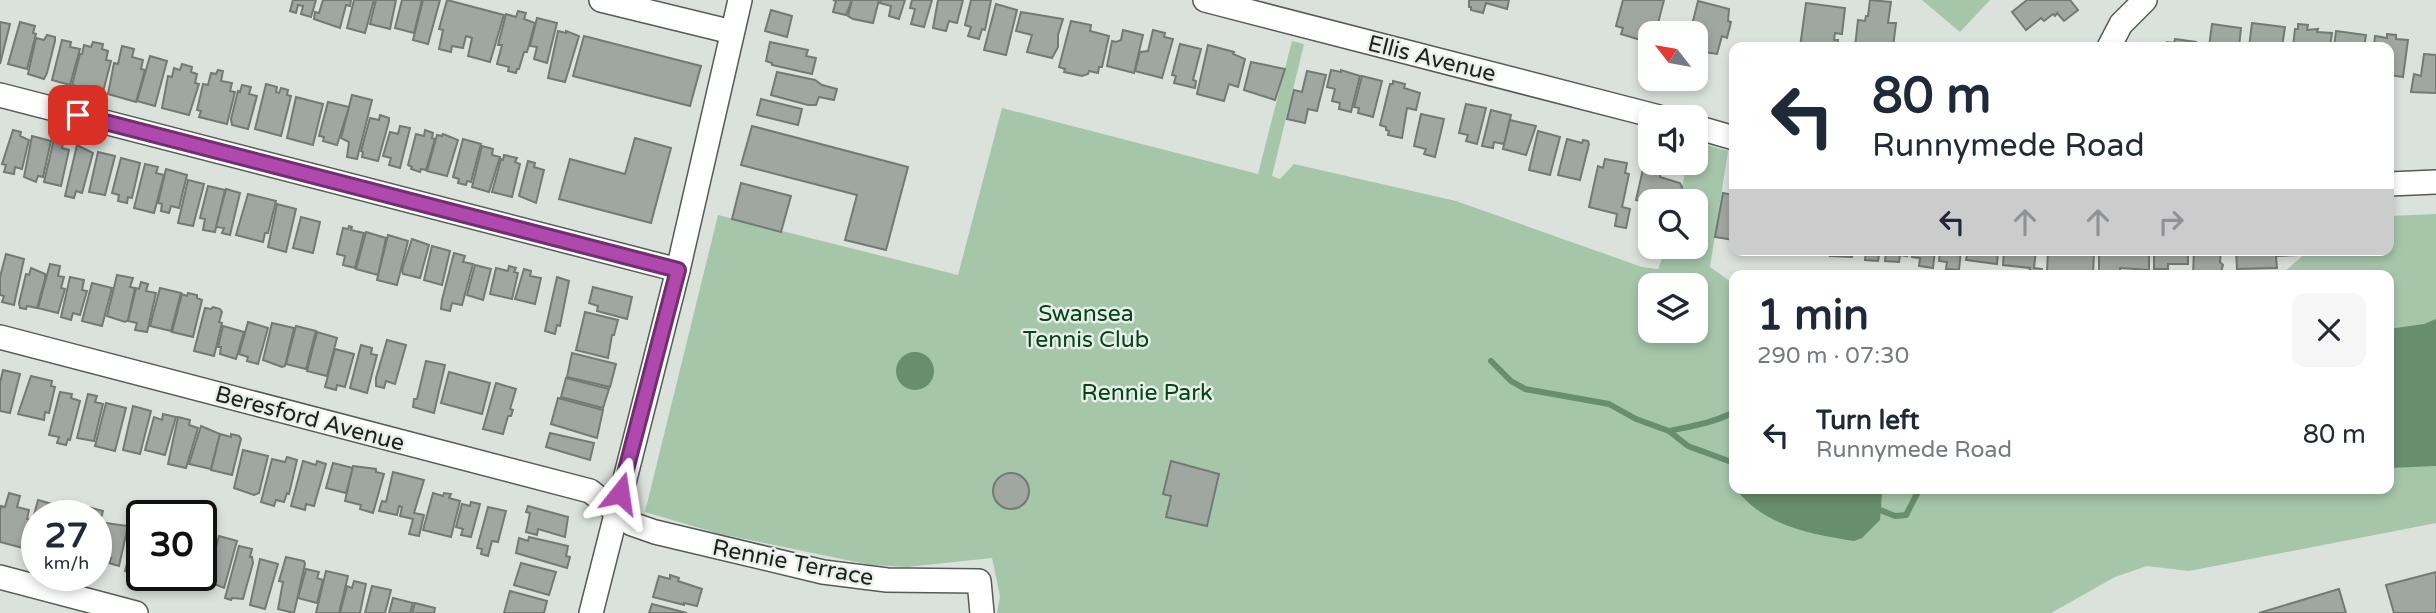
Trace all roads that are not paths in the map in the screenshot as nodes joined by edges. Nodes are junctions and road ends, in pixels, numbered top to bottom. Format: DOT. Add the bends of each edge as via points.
graph roads {
  1 [pos="601,0"];
  2 [pos="740,0"];
  3 [pos="1205,0"];
  4 [pos="2145,0"];
  5 [pos="732,32"];
  6 [pos="2112,42"];
  7 [pos="0,95"];
  8 [pos="1638,112"];
  9 [pos="1708,130"];
  10 [pos="1729,137"];
  11 [pos="2436,182"];
  12 [pos="2394,184"];
  13 [pos="678,270"];
  14 [pos="0,337"];
  15 [pos="615,509"];
  16 [pos="0,577"];
  17 [pos="136,613"];
  18 [pos="591,613"];
  19 [pos="982,613"];
  1 -- 5 [label="street"];
  2 -- 5 [label="street"];
  3 -- 8 [label="street, Ellis Avenue"];
  4 -- 6 [label="street" via="2121,24"];
  5 -- 13 [label="street"];
  7 -- 13 [label="street"];
  9 -- 10 [label="street"];
  11 -- 12 [label="street"];
  13 -- 15 [label="street"];
  14 -- 15 [label="street, Beresford Avenue" via="590,491"];
  15 -- 18 [label="street"];
  15 -- 19 [label="street, Rennie Terrace" via="632,524 655,532 823,572 887,580 979,580"];
  16 -- 17 [label="street"];
}
